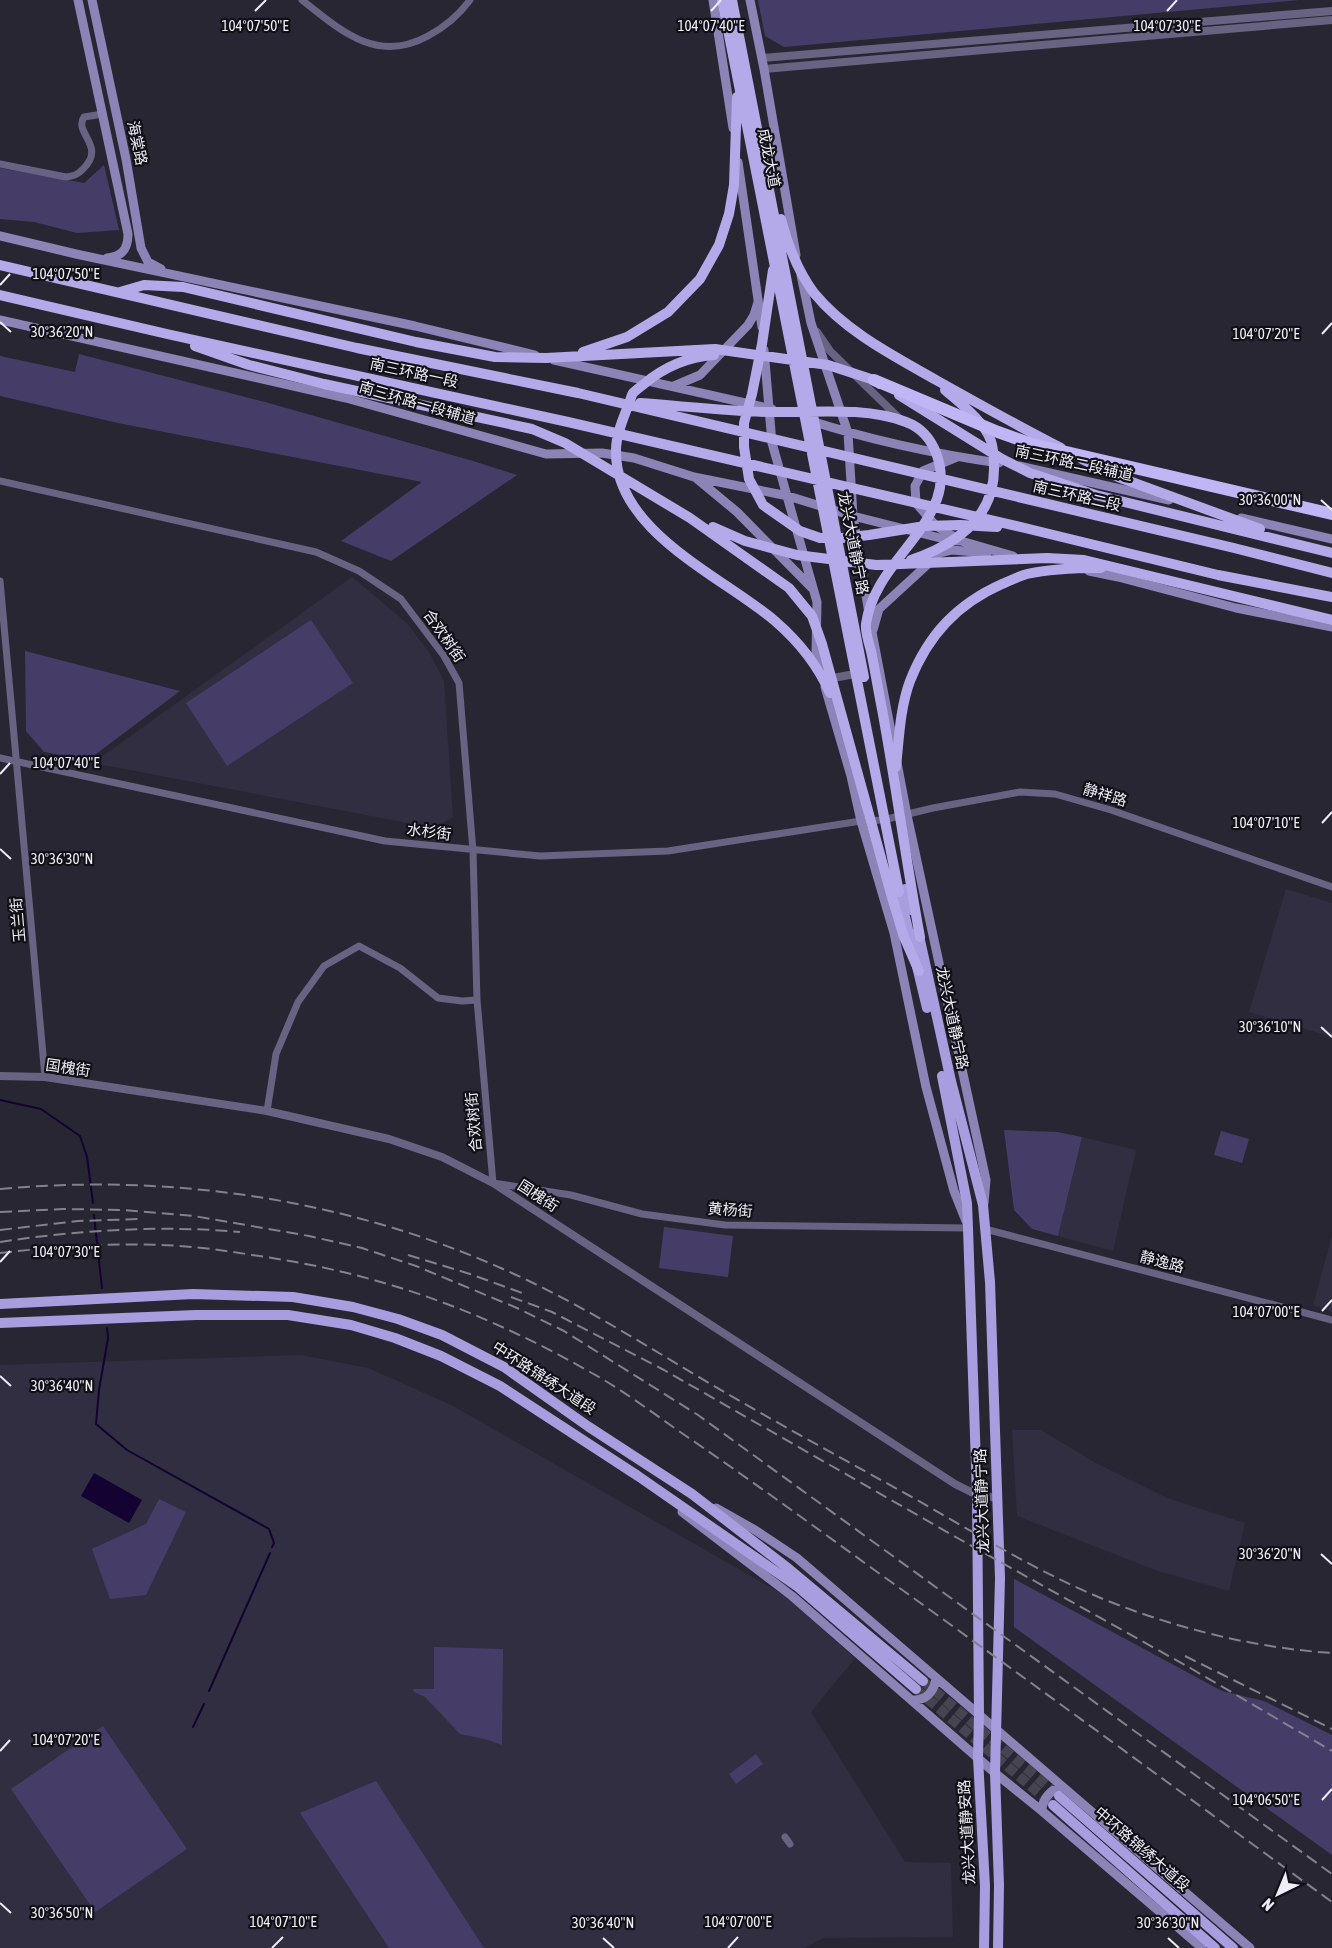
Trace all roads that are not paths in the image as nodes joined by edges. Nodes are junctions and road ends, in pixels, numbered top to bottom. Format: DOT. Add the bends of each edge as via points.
graph roads {
  1 [pos="78,0"];
  2 [pos="92,0"];
  3 [pos="302,0"];
  4 [pos="470,0"];
  5 [pos="713,0"];
  6 [pos="722,0"];
  7 [pos="732,0"];
  8 [pos="750,0"];
  9 [pos="1332,11"];
  10 [pos="1332,20"];
  11 [pos="762,58"];
  12 [pos="764,69"];
  13 [pos="742,74"];
  14 [pos="102,114"];
  15 [pos="0,164"];
  16 [pos="0,236"];
  17 [pos="98,258"];
  18 [pos="774,261"];
  19 [pos="0,266"];
  20 [pos="174,275"];
  21 [pos="117,293"];
  22 [pos="0,295"];
  23 [pos="759,297"];
  24 [pos="0,320"];
  25 [pos="790,321"];
  26 [pos="811,323"];
  27 [pos="166,334"];
  28 [pos="750,353"];
  29 [pos="546,358"];
  30 [pos="927,375"];
  31 [pos="874,380"];
  32 [pos="674,386"];
  33 [pos="607,400"];
  34 [pos="770,408"];
  35 [pos="848,433"];
  36 [pos="815,449"];
  37 [pos="937,452"];
  38 [pos="957,457"];
  39 [pos="694,477"];
  40 [pos="0,481"];
  41 [pos="788,496"];
  42 [pos="1332,514"];
  43 [pos="853,516"];
  44 [pos="690,518"];
  45 [pos="1029,529"];
  46 [pos="1332,539"];
  47 [pos="961,541"];
  48 [pos="1308,547"];
  49 [pos="1332,553"];
  50 [pos="1000,554"];
  51 [pos="899,564"];
  52 [pos="1137,573"];
  53 [pos="1332,573"];
  54 [pos="0,580"];
  55 [pos="1332,597"];
  56 [pos="817,602"];
  57 [pos="1332,620"];
  58 [pos="1332,627"];
  59 [pos="872,632"];
  60 [pos="823,680"];
  61 [pos="884,688"];
  62 [pos="843,720"];
  63 [pos="0,758"];
  64 [pos="16,760"];
  65 [pos="895,779"];
  66 [pos="908,815"];
  67 [pos="861,821"];
  68 [pos="473,851"];
  69 [pos="1332,886"];
  70 [pos="901,891"];
  71 [pos="919,972"];
  72 [pos="477,1000"];
  73 [pos="0,1076"];
  74 [pos="45,1077"];
  75 [pos="267,1111"];
  76 [pos="493,1183"];
  77 [pos="983,1205"];
  78 [pos="968,1228"];
  79 [pos="985,1229"];
  80 [pos="0,1304"];
  81 [pos="1332,1320"];
  82 [pos="0,1323"];
  83 [pos="692,1494"];
  84 [pos="977,1495"];
  85 [pos="998,1498"];
  86 [pos="936,1678"];
  87 [pos="917,1690"];
  88 [pos="979,1715"];
  89 [pos="996,1730"];
  90 [pos="978,1758"];
  91 [pos="995,1773"];
  92 [pos="1058,1796"];
  93 [pos="1042,1811"];
  94 [pos="785,1837"];
  95 [pos="790,1844"];
  96 [pos="984,1948"];
  97 [pos="998,1948"];
  98 [pos="1202,1948"];
  99 [pos="1215,1948"];
  100 [pos="1233,1948"];
  101 [pos="1250,1948"];
  1 -- 14 [label="main road, 海棠路"];
  2 -- 20 [label="main road, 海棠路" via="141,248 148,262"];
  3 -- 4 [label="street" via="355,39 372,45 403,46 438,31"];
  5 -- 23 [label="main road"];
  6 -- 13 [label="highway, 成龙大道"];
  7 -- 13 [label="highway, 成龙大道"];
  8 -- 11 [label="main road"];
  9 -- 11 [label="street"];
  10 -- 12 [label="street"];
  11 -- 12 [label="main road"];
  12 -- 26 [label="main road"];
  13 -- 18 [label="highway, 成龙大道"];
  13 -- 25 [label="highway, 成龙大道"];
  13 -- 29 [label="highway" via="729,214 719,245 700,279 668,312 627,337 588,351"];
  13 -- 30 [label="highway" via="766,139 779,210 796,264 814,293 840,319"];
  14 -- 15 [label="street" via="81,120 92,152 86,167 74,176"];
  14 -- 17 [label="main road, 海棠路" via="128,243 116,257"];
  16 -- 17 [label="main road"];
  17 -- 20 [label="main road"];
  18 -- 25 [label="highway, 成龙大道"];
  18 -- 45 [label="highway" via="762,344 744,423 748,479 763,505 800,531 820,538 948,525"];
  19 -- 21 [label="highway, 南三环路一段"];
  20 -- 32 [label="main road"];
  21 -- 29 [label="highway" via="144,285 183,287 416,342 495,357"];
  21 -- 33 [label="highway, 南三环路一段" via="368,351"];
  22 -- 27 [label="highway, 南三环路一段"];
  23 -- 32 [label="main road" via="748,325 700,375"];
  23 -- 34 [label="main road"];
  24 -- 39 [label="main road, 南三环路一段辅道" via="346,398 546,454 602,453 634,458"];
  25 -- 70 [label="highway, 龙兴大道静宁路"];
  26 -- 35 [label="main road"];
  26 -- 37 [label="street" via="830,351"];
  27 -- 44 [label="highway" via="249,365 532,429 574,447"];
  27 -- 45 [label="highway, 南三环路一段"];
  28 -- 29 [label="highway" via="715,349"];
  28 -- 31 [label="highway" via="828,365"];
  28 -- 62 [label="highway" via="678,362 634,392 616,448 618,471 632,503 651,528 681,555 776,621 804,651"];
  30 -- 48 [label="highway" via="1118,477"];
  30 -- 51 [label="highway" via="974,415 991,440 994,484 987,507 963,534"];
  31 -- 42 [label="highway" via="1032,444"];
  31 -- 48 [label="highway" via="1030,473 1096,495"];
  32 -- 34 [label="main road"];
  33 -- 36 [label="highway, 南三环路一段"];
  33 -- 65 [label="highway" via="731,410 864,413 908,422 932,442 939,468 937,498 873,597 866,626"];
  34 -- 35 [label="main road, 南三环路二段辅道"];
  34 -- 41 [label="main road" via="772,442"];
  35 -- 37 [label="main road, 南三环路二段辅道"];
  35 -- 43 [label="main road"];
  36 -- 53 [label="highway, 南三环路二段"];
  37 -- 38 [label="main road, 南三环路二段辅道"];
  38 -- 46 [label="main road, 南三环路二段辅道" via="1034,468"];
  38 -- 47 [label="main road" via="923,471 915,486 916,503 936,526"];
  39 -- 41 [label="main road, 南三环路一段辅道"];
  39 -- 56 [label="main road" via="737,512 811,586"];
  40 -- 68 [label="street, 合欢树街" via="316,552 359,571 401,599 459,683"];
  41 -- 43 [label="main road, 南三环路一段辅道"];
  41 -- 56 [label="main road"];
  43 -- 47 [label="main road"];
  43 -- 59 [label="main road"];
  44 -- 51 [label="highway" via="745,541 797,555 876,565"];
  44 -- 62 [label="highway" via="789,588 812,616"];
  45 -- 55 [label="highway" via="1218,575"];
  47 -- 50 [label="main road"];
  48 -- 49 [label="highway"];
  50 -- 58 [label="main road"];
  50 -- 59 [label="main road" via="952,550 940,553 879,609"];
  51 -- 52 [label="highway" via="1047,558 1084,560"];
  52 -- 57 [label="highway"];
  52 -- 65 [label="highway" via="1099,568 1027,574 983,593 951,617 934,634 909,683"];
  54 -- 64 [label="street, 玉兰街"];
  56 -- 60 [label="main road" via="816,653"];
  59 -- 61 [label="main road"];
  60 -- 61 [label="street" via="866,671 876,676"];
  60 -- 67 [label="main road"];
  61 -- 66 [label="main road"];
  62 -- 70 [label="highway"];
  63 -- 64 [label="street, 水杉街"];
  64 -- 68 [label="street, 水杉街" via="384,841"];
  64 -- 74 [label="street, 玉兰街"];
  65 -- 70 [label="highway"];
  66 -- 67 [label="street, 静祥路"];
  66 -- 69 [label="street, 静祥路" via="1020,792 1055,794"];
  66 -- 77 [label="main road" via="986,1180"];
  67 -- 68 [label="street, 水杉街" via="668,851 540,856"];
  67 -- 78 [label="main road" via="894,933 926,1087"];
  68 -- 72 [label="street, 合欢树街"];
  70 -- 71 [label="highway" via="904,938"];
  70 -- 77 [label="main road, 龙兴大道静宁路" via="920,937"];
  71 -- 78 [label="main road, 龙兴大道静宁路" via="946,1093 967,1203"];
  72 -- 75 [label="street" via="438,998 400,968 359,946 324,966 298,1002 276,1054"];
  72 -- 76 [label="street, 合欢树街"];
  73 -- 74 [label="street, 国槐街"];
  74 -- 75 [label="street, 国槐街"];
  75 -- 76 [label="street, 国槐街" via="389,1139 442,1157"];
  76 -- 78 [label="street, 黄杨街" via="571,1195 642,1214 726,1225"];
  76 -- 84 [label="street, 国槐街"];
  77 -- 79 [label="main road, 龙兴大道静宁路"];
  78 -- 84 [label="main road, 龙兴大道静宁路"];
  79 -- 81 [label="street, 静逸路"];
  79 -- 85 [label="main road, 龙兴大道静宁路"];
  80 -- 83 [label="main road, 中环路锦绣大道段" via="193,1294 293,1297 398,1319 442,1335 504,1367"];
  82 -- 87 [label="main road, 中环路锦绣大道段" via="288,1315 351,1325 441,1356 500,1386 798,1587"];
  83 -- 86 [label="main road" via="797,1558"];
  83 -- 87 [label="main road, 中环路锦绣大道段" via="789,1569"];
  84 -- 85 [label="street, 国槐街"];
  84 -- 88 [label="main road, 龙兴大道静宁路"];
  85 -- 89 [label="main road, 龙兴大道静宁路"];
  86 -- 87 [label="main road" via="935,1686 924,1698 920,1700"];
  86 -- 88 [label="main road"];
  87 -- 90 [label="main road"];
  88 -- 89 [label="main road"];
  88 -- 90 [label="main road, 龙兴大道静安路"];
  89 -- 91 [label="main road, 龙兴大道静安路"];
  89 -- 92 [label="main road"];
  90 -- 91 [label="main road"];
  90 -- 96 [label="main road, 龙兴大道静安路"];
  91 -- 93 [label="main road"];
  91 -- 97 [label="main road, 龙兴大道静安路"];
  92 -- 93 [label="main road" via="1056,1788"];
  92 -- 99 [label="main road, 中环路锦绣大道段"];
  92 -- 100 [label="main road, 中环路锦绣大道段"];
  92 -- 101 [label="main road"];
  93 -- 98 [label="main road"];
  94 -- 95 [label="street"];
}
